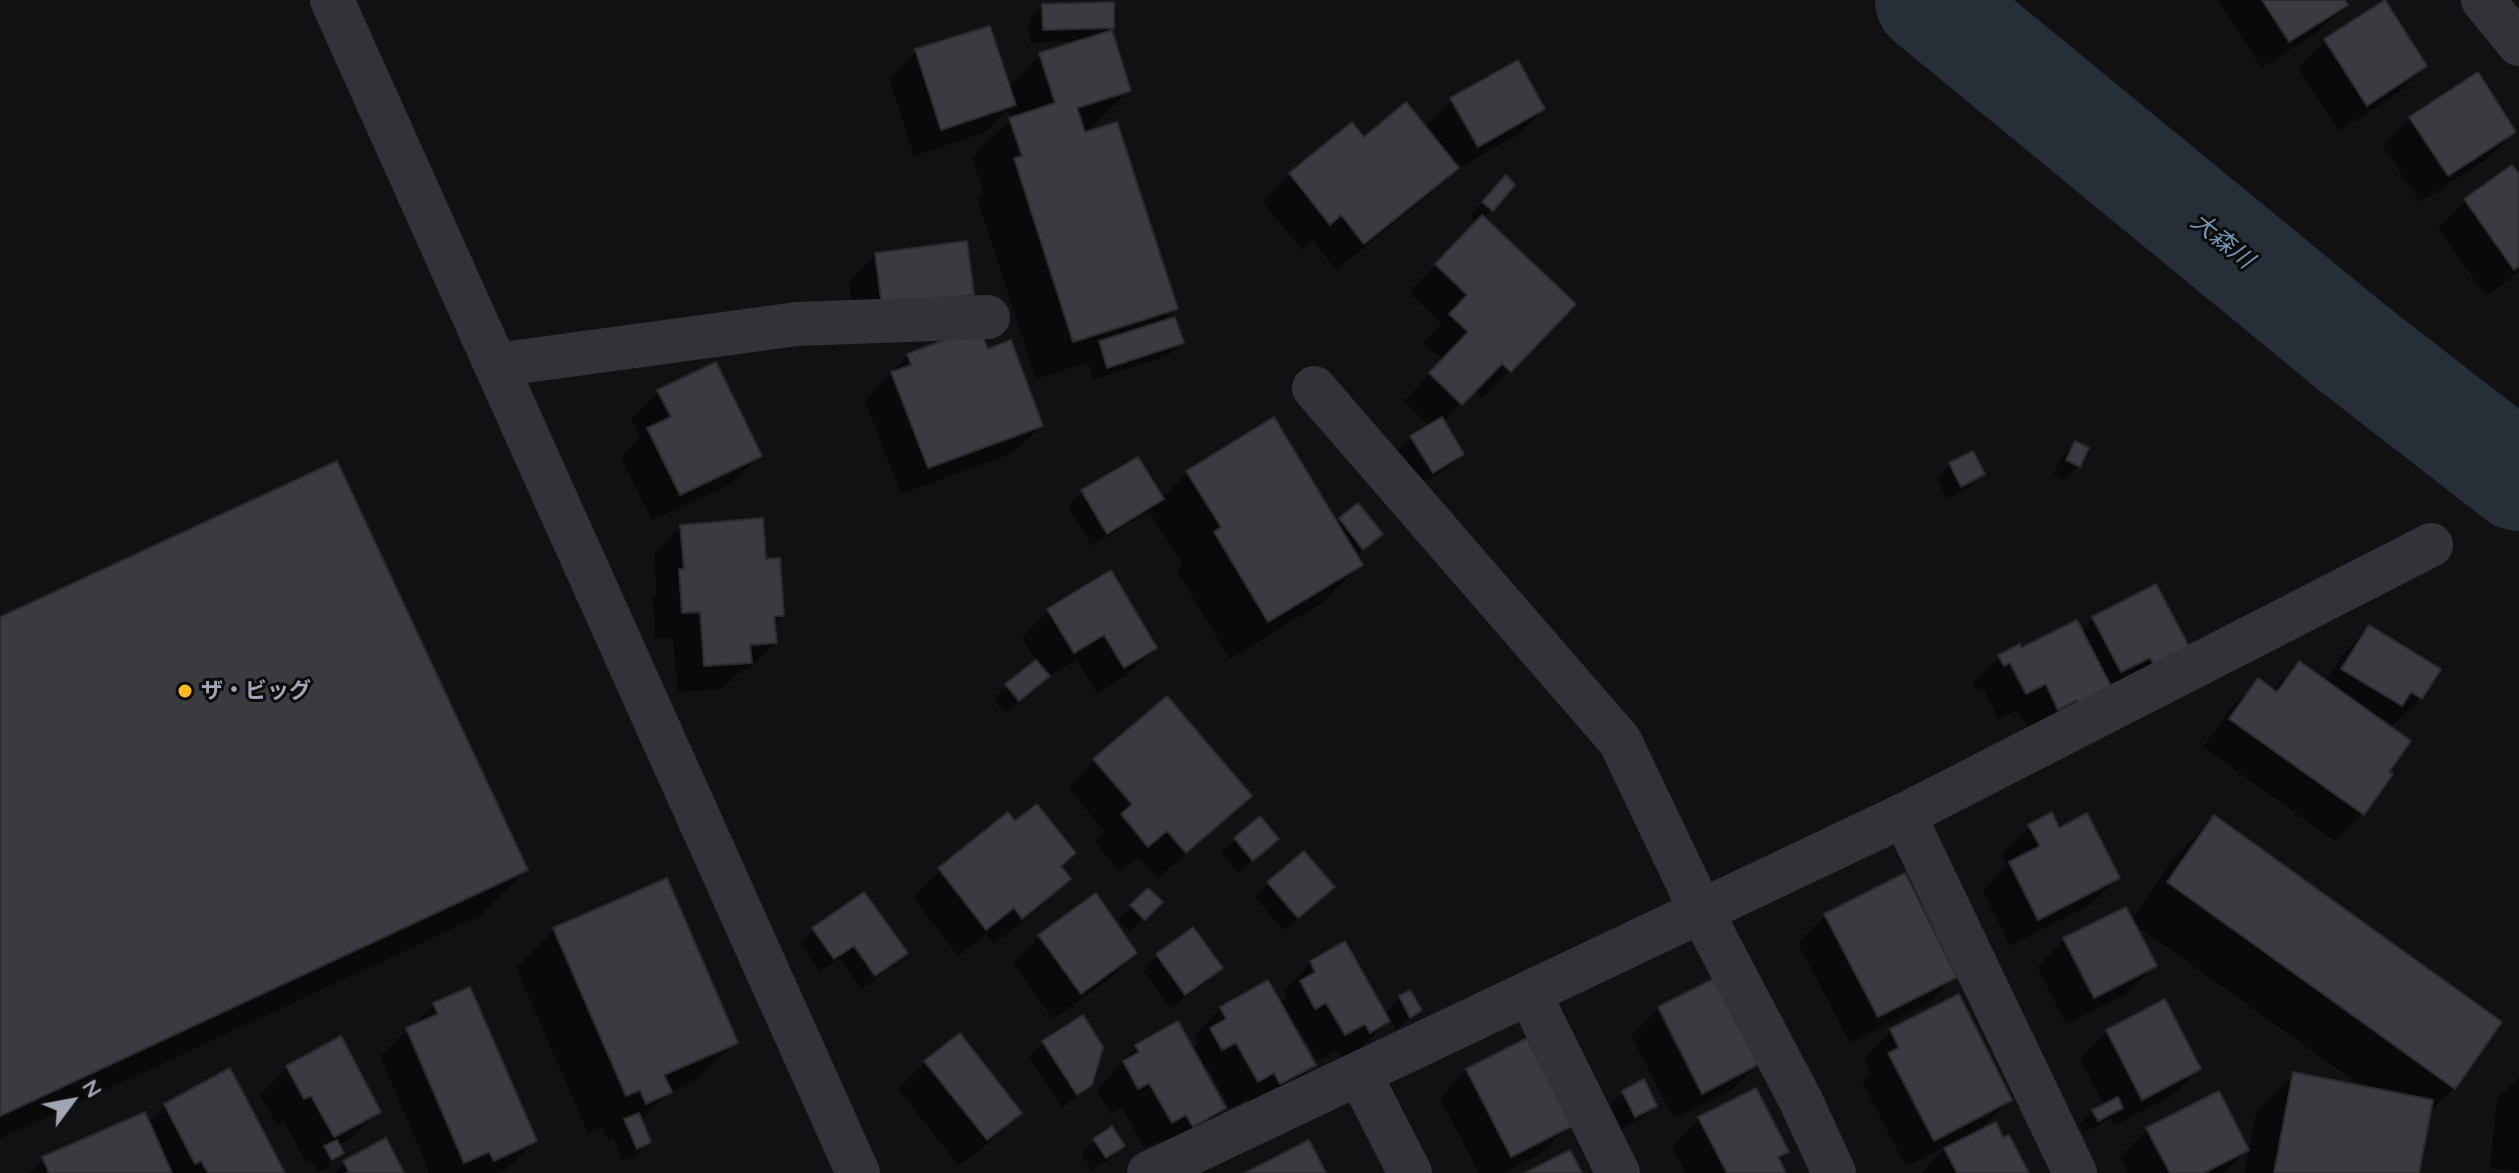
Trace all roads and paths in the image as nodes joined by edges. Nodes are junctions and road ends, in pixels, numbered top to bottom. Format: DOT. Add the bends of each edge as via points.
graph roads {
  1 [pos="332,0"];
  2 [pos="2483,0"];
  3 [pos="2519,44"];
  4 [pos="988,317"];
  5 [pos="496,365"];
  6 [pos="1314,388"];
  7 [pos="2431,545"];
  8 [pos="1904,815"];
  9 [pos="1701,911"];
  10 [pos="1529,993"];
  11 [pos="1359,1073"];
  12 [pos="858,1173"];
  13 [pos="1149,1173"];
  14 [pos="1410,1173"];
  15 [pos="1618,1173"];
  16 [pos="1834,1173"];
  17 [pos="2075,1173"];
  1 -- 5 [label="street"];
  2 -- 3 [label="street"];
  4 -- 5 [label="street" via="797,324"];
  5 -- 12 [label="street"];
  6 -- 9 [label="street" via="1620,741"];
  7 -- 8 [label="street"];
  8 -- 9 [label="street"];
  8 -- 17 [label="street"];
  9 -- 10 [label="street"];
  9 -- 16 [label="street"];
  10 -- 11 [label="street"];
  10 -- 15 [label="street"];
  11 -- 13 [label="street"];
  11 -- 14 [label="street"];
}
